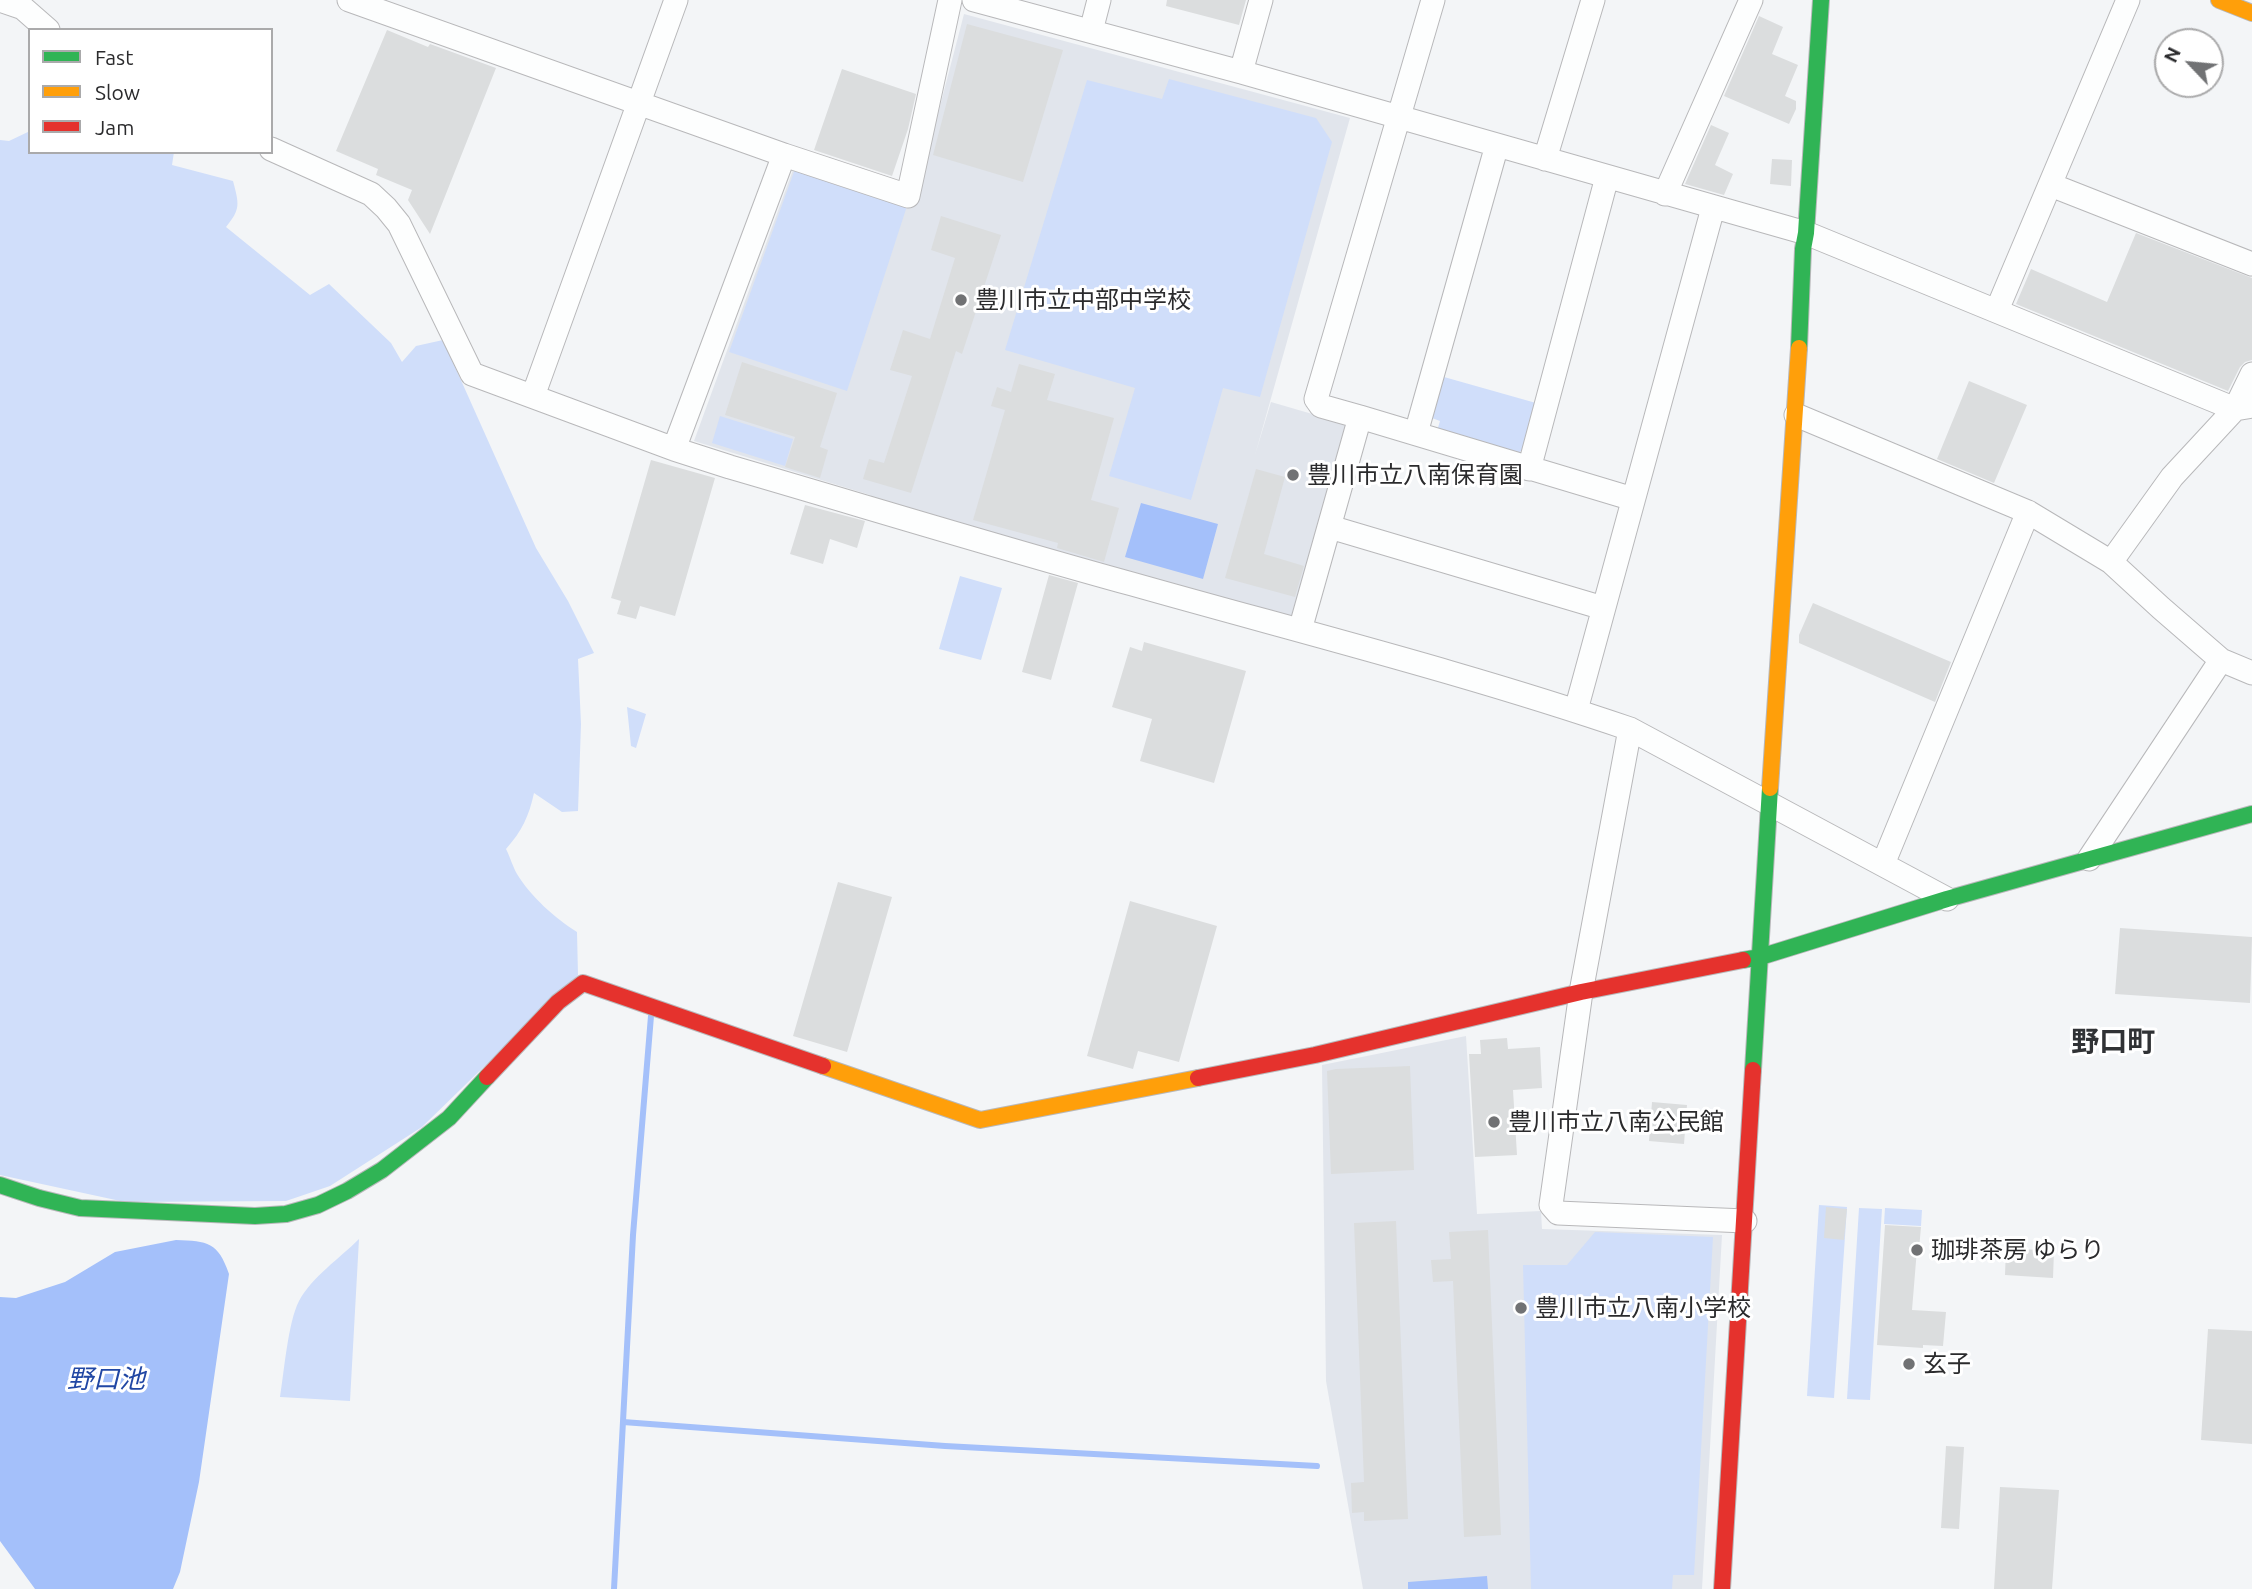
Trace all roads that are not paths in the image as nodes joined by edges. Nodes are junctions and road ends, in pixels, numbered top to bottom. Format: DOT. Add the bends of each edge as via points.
graph roads {
  1 [pos="0,0"];
  2 [pos="349,0"];
  3 [pos="676,0"];
  4 [pos="950,0"];
  5 [pos="974,0"];
  6 [pos="1099,0"];
  7 [pos="1261,0"];
  8 [pos="1433,0"];
  9 [pos="1593,0"];
  10 [pos="1751,0"];
  11 [pos="1821,0"];
  12 [pos="2128,0"];
  13 [pos="2219,0"];
  14 [pos="2252,13"];
  15 [pos="46,28"];
  16 [pos="1091,31"];
  17 [pos="1241,72"];
  18 [pos="640,104"];
  19 [pos="1399,116"];
  20 [pos="1497,145"];
  21 [pos="273,150"];
  22 [pos="784,155"];
  23 [pos="1545,159"];
  24 [pos="1607,177"];
  25 [pos="2051,185"];
  26 [pos="1665,194"];
  27 [pos="1713,208"];
  28 [pos="1806,233"];
  29 [pos="2252,264"];
  30 [pos="1997,310"];
  31 [pos="2252,374"];
  32 [pos="533,396"];
  33 [pos="2243,408"];
  34 [pos="1796,415"];
  35 [pos="1360,417"];
  36 [pos="1416,433"];
  37 [pos="674,449"];
  38 [pos="1530,469"];
  39 [pos="1633,499"];
  40 [pos="2028,512"];
  41 [pos="1330,527"];
  42 [pos="2111,562"];
  43 [pos="1604,608"];
  44 [pos="1300,630"];
  45 [pos="2221,660"];
  46 [pos="2252,673"];
  47 [pos="1576,710"];
  48 [pos="1630,729"];
  49 [pos="1769,803"];
  50 [pos="2252,814"];
  51 [pos="2089,859"];
  52 [pos="1883,864"];
  53 [pos="1947,899"];
  54 [pos="1760,957"];
  55 [pos="1581,992"];
  56 [pos="0,1185"];
  57 [pos="1745,1221"];
  58 [pos="1722,1589"];
  1 -- 15 [label="street" via="23,8"];
  2 -- 18 [label="street"];
  3 -- 18 [label="street"];
  4 -- 22 [label="street" via="908,196"];
  5 -- 16 [label="street"];
  6 -- 16 [label="street"];
  7 -- 17 [label="street"];
  8 -- 19 [label="street"];
  9 -- 23 [label="street"];
  10 -- 26 [label="street"];
  11 -- 28 [label="street"];
  12 -- 25 [label="street"];
  13 -- 14 [label="street"];
  16 -- 17 [label="street"];
  17 -- 19 [label="street"];
  18 -- 22 [label="street"];
  18 -- 32 [label="street"];
  19 -- 20 [label="street"];
  19 -- 35 [label="street" via="1316,399 1321,406"];
  20 -- 23 [label="street"];
  20 -- 36 [label="street"];
  21 -- 32 [label="street" via="371,194 386,208 399,225 472,374"];
  22 -- 37 [label="street"];
  23 -- 24 [label="street"];
  24 -- 26 [label="street"];
  24 -- 38 [label="street"];
  25 -- 29 [label="street"];
  25 -- 30 [label="street"];
  26 -- 27 [label="street"];
  27 -- 28 [label="street"];
  27 -- 39 [label="street"];
  28 -- 30 [label="street"];
  28 -- 34 [label="street"];
  30 -- 33 [label="street"];
  31 -- 33 [label="street"];
  32 -- 37 [label="street"];
  33 -- 42 [label="street" via="2172,477"];
  34 -- 40 [label="street"];
  34 -- 49 [label="street"];
  35 -- 36 [label="street"];
  35 -- 41 [label="street"];
  36 -- 38 [label="street"];
  37 -- 44 [label="street" via="1104,577"];
  38 -- 39 [label="street"];
  39 -- 43 [label="street"];
  40 -- 42 [label="street"];
  40 -- 52 [label="street"];
  41 -- 43 [label="street"];
  41 -- 44 [label="street"];
  42 -- 45 [label="street"];
  43 -- 47 [label="street"];
  44 -- 47 [label="street"];
  45 -- 46 [label="street"];
  45 -- 51 [label="street"];
  47 -- 48 [label="street"];
  48 -- 49 [label="street"];
  48 -- 55 [label="street"];
  49 -- 52 [label="street"];
  49 -- 54 [label="street"];
  50 -- 51 [label="street"];
  51 -- 53 [label="street"];
  52 -- 53 [label="street"];
  53 -- 54 [label="street"];
  54 -- 55 [label="street"];
  54 -- 57 [label="street"];
  55 -- 56 [label="street" via="1315,1055 981,1120 583,983 558,1002 449,1118 382,1170 318,1205 255,1216 80,1208"];
  55 -- 57 [label="street" via="1551,1205 1558,1213"];
  57 -- 58 [label="street"];
}
